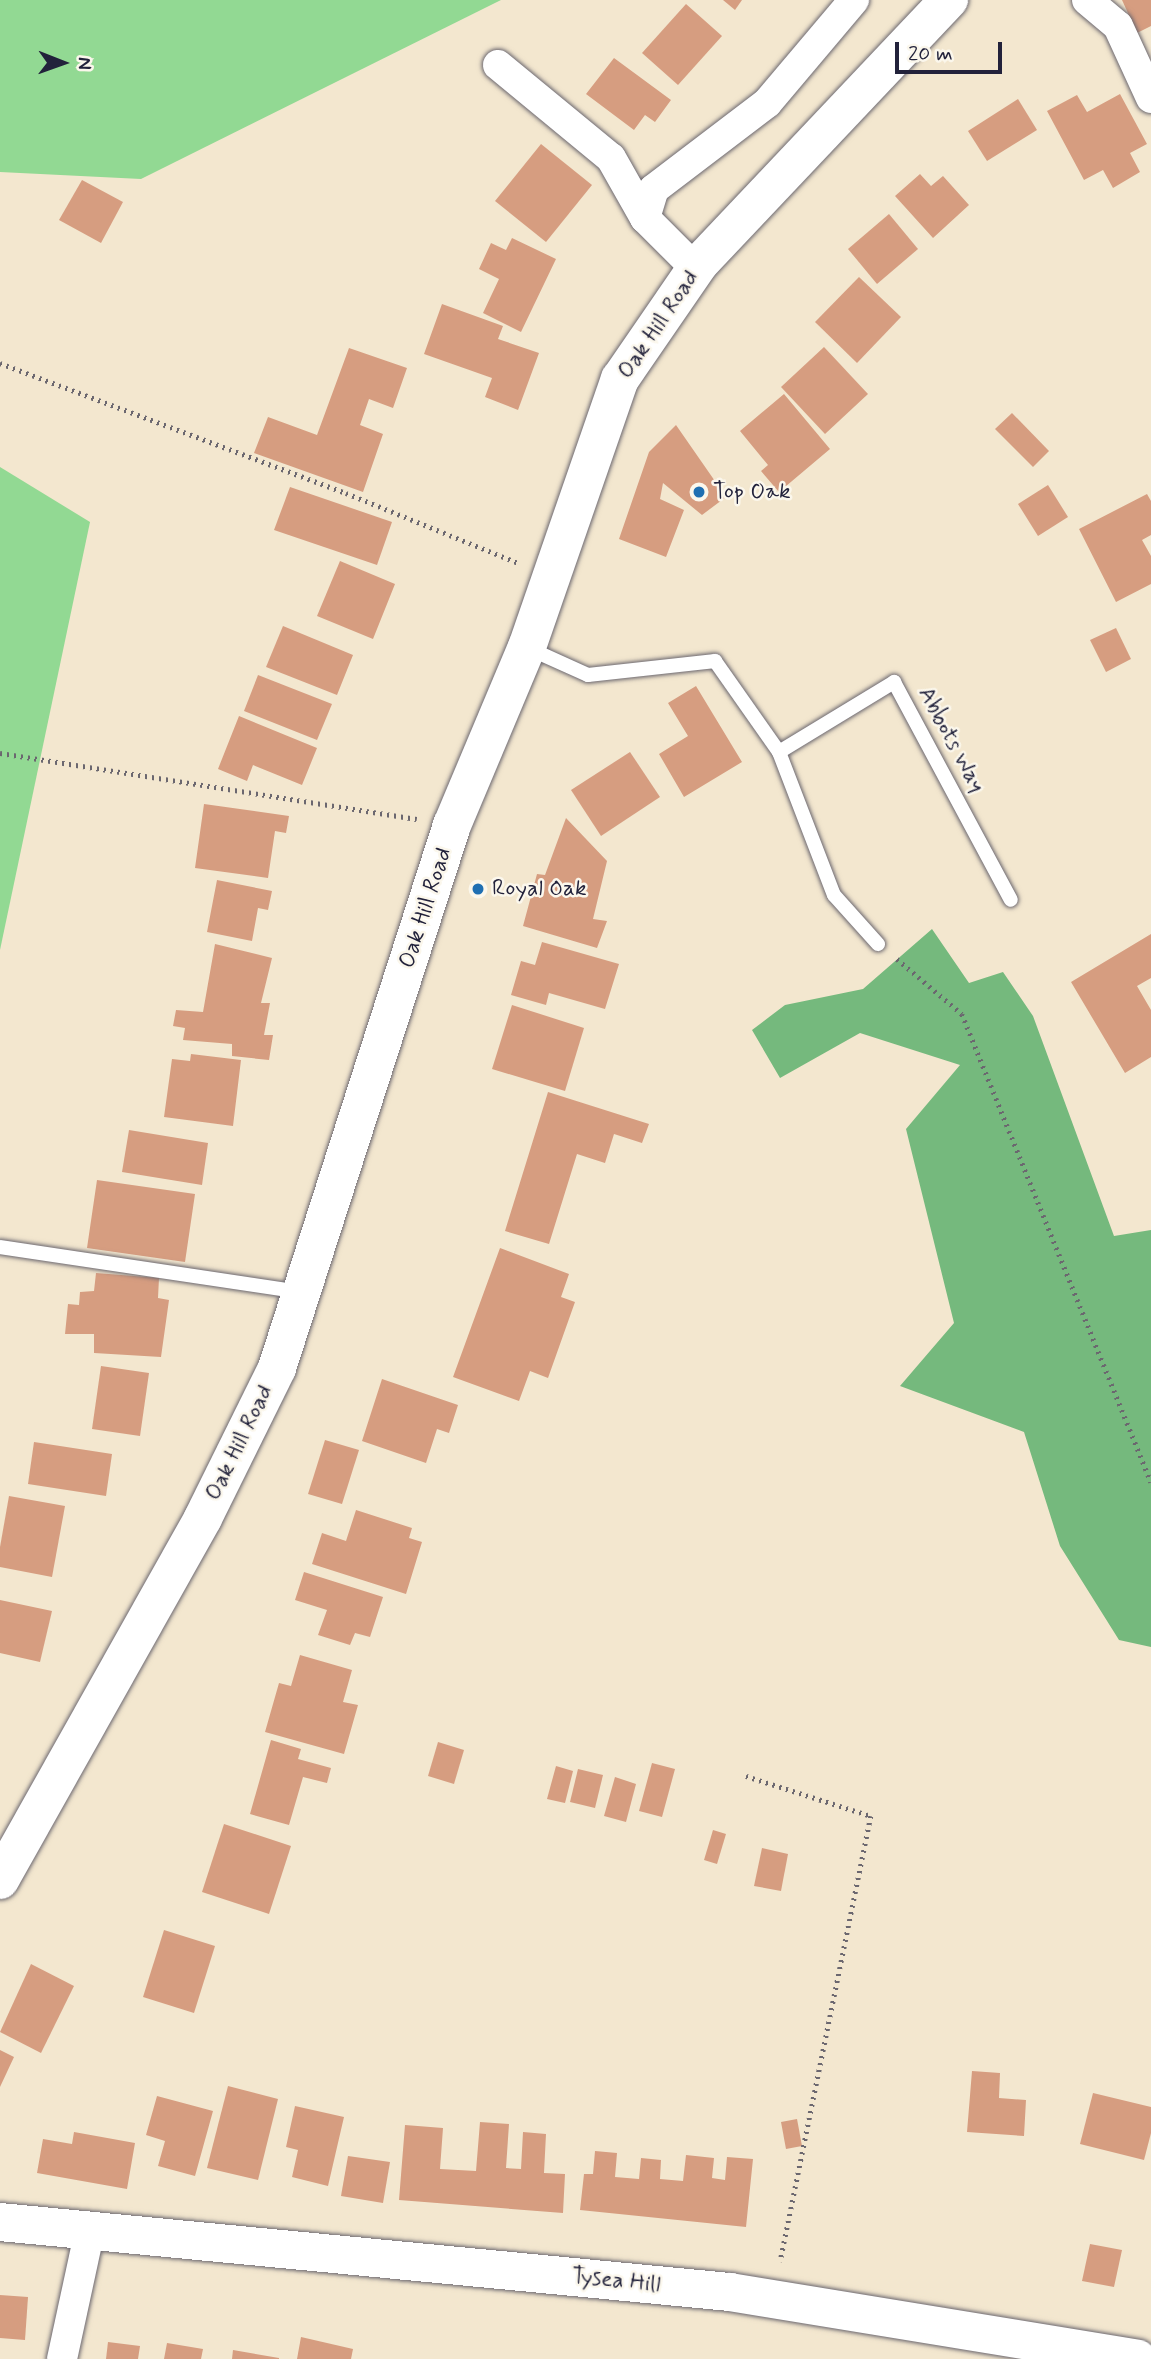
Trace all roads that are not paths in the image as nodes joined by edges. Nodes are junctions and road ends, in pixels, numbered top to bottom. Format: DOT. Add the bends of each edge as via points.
graph roads {
  1 [pos="854,0"];
  2 [pos="949,0"];
  3 [pos="1087,0"];
  4 [pos="498,65"];
  5 [pos="1151,98"];
  6 [pos="645,218"];
  7 [pos="696,269"];
  8 [pos="527,648"];
  9 [pos="779,752"];
  10 [pos="1011,900"];
  11 [pos="878,944"];
  12 [pos="0,1247"];
  13 [pos="303,1293"];
  14 [pos="0,1880"];
  15 [pos="0,2222"];
  16 [pos="90,2230"];
  17 [pos="62,2359"];
  18 [pos="1138,2359"];
  1 -- 6 [label="street" via="766,103 654,189"];
  2 -- 7 [label="main road, Oak Hill Road"];
  3 -- 5 [label="street" via="1118,26"];
  4 -- 6 [label="street" via="611,158"];
  6 -- 7 [label="street"];
  7 -- 8 [label="main road, Oak Hill Road" via="620,379"];
  8 -- 9 [label="lane" via="589,675 715,661"];
  8 -- 13 [label="main road, Oak Hill Road" via="452,825"];
  9 -- 10 [label="lane, Abbots Way" via="894,682"];
  9 -- 11 [label="lane" via="834,895"];
  12 -- 13 [label="lane"];
  13 -- 14 [label="main road, Oak Hill Road" via="277,1368 203,1518"];
  15 -- 16 [label="main road, Tysea Hill"];
  16 -- 17 [label="street"];
  16 -- 18 [label="main road, Tysea Hill" via="730,2292"];
}
